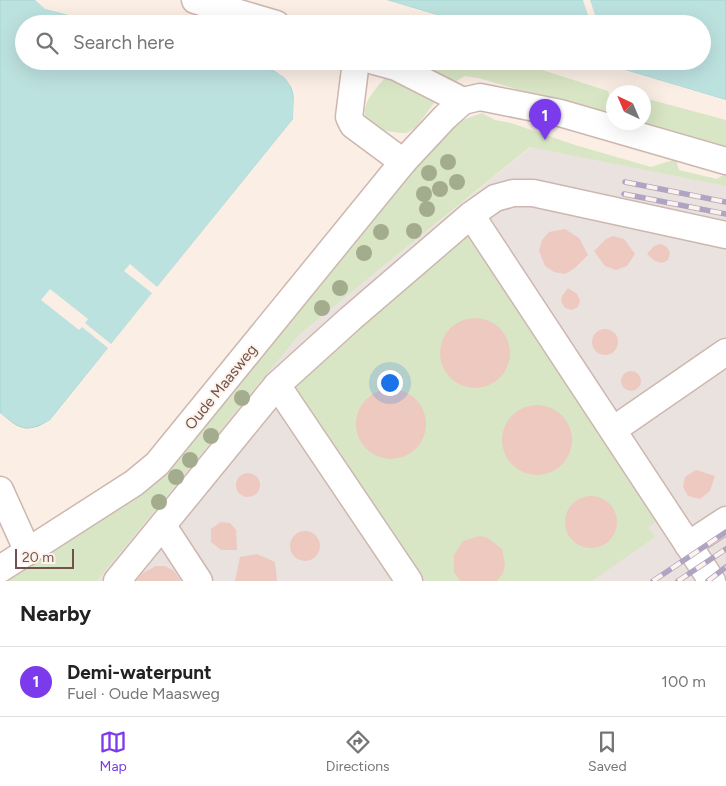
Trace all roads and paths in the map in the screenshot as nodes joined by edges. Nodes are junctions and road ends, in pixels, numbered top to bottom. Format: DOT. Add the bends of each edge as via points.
graph roads {
  1 [pos="195,0"];
  2 [pos="246,15"];
  3 [pos="355,70"];
  4 [pos="402,70"];
  5 [pos="462,102"];
  6 [pos="403,162"];
  7 [pos="726,162"];
  8 [pos="471,215"];
  9 [pos="726,235"];
  10 [pos="726,352"];
  11 [pos="277,386"];
  12 [pos="613,430"];
  13 [pos="0,490"];
  14 [pos="726,520"];
  15 [pos="162,526"];
  16 [pos="688,545"];
  17 [pos="28,552"];
  18 [pos="0,569"];
  19 [pos="117,581"];
  20 [pos="199,581"];
  21 [pos="409,581"];
  22 [pos="712,581"];
  1 -- 2 [label="street"];
  3 -- 6 [label="street" via="350,117 353,125"];
  4 -- 5 [label="street"];
  5 -- 6 [label="street, Oude Maasweg"];
  5 -- 7 [label="street" via="480,97 508,101"];
  6 -- 17 [label="street, Oude Maasweg" via="157,464"];
  8 -- 9 [label="street" via="495,198 513,193 533,193"];
  8 -- 11 [label="street"];
  8 -- 12 [label="street"];
  10 -- 12 [label="street"];
  11 -- 15 [label="street"];
  11 -- 21 [label="street"];
  12 -- 16 [label="street"];
  13 -- 17 [label="street"];
  14 -- 16 [label="street"];
  15 -- 19 [label="street"];
  15 -- 20 [label="street"];
  16 -- 22 [label="street"];
  17 -- 18 [label="street, Oude Maasweg"];
}
